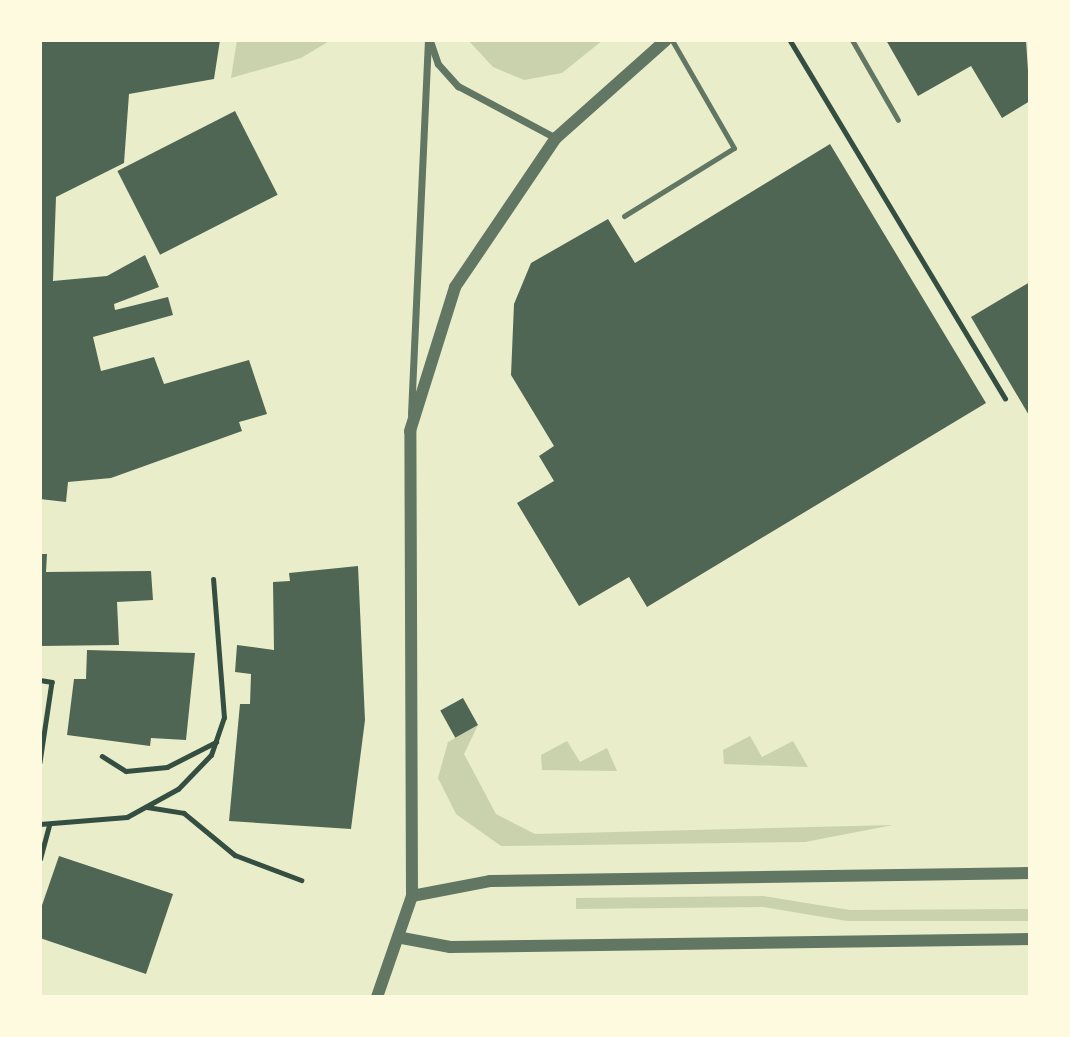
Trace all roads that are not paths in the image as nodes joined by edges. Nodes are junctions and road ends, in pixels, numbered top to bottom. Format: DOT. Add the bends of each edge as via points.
graph roads {
  1 [pos="429,40"];
  2 [pos="666,40"];
  3 [pos="672,40"];
  4 [pos="852,40"];
  5 [pos="898,120"];
  6 [pos="556,138"];
  7 [pos="624,216"];
  8 [pos="410,431"];
  9 [pos="1030,873"];
  10 [pos="412,897"];
  11 [pos="402,938"];
  12 [pos="1030,939"];
  13 [pos="377,997"];
  1 -- 6 [label="street" via="438,64 458,86"];
  1 -- 8 [label="street"];
  2 -- 6 [label="street"];
  3 -- 7 [label="lane" via="734,148"];
  4 -- 5 [label="lane"];
  6 -- 8 [label="street" via="455,287"];
  8 -- 10 [label="street"];
  9 -- 10 [label="street" via="490,881"];
  10 -- 11 [label="street"];
  11 -- 12 [label="street" via="450,947"];
  11 -- 13 [label="street"];
}
